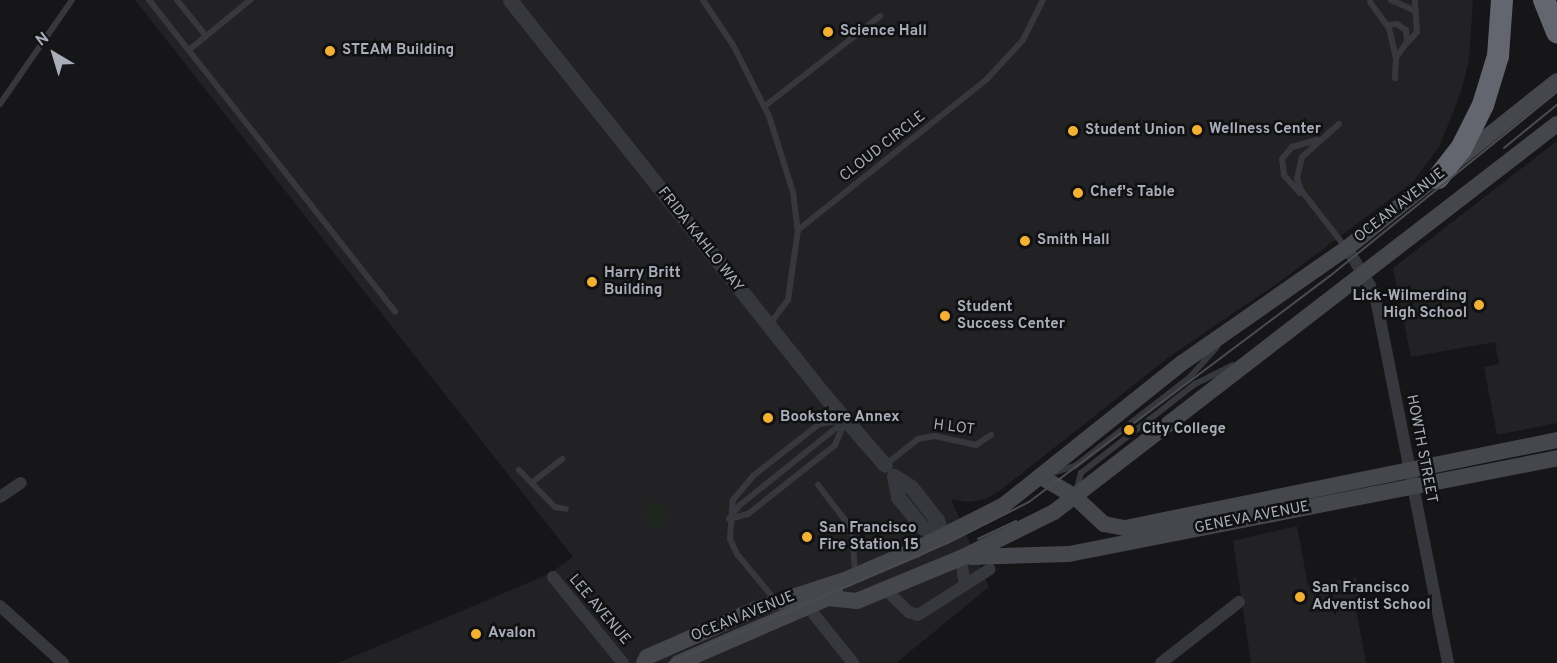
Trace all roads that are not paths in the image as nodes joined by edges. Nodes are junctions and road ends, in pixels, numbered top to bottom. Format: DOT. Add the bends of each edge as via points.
graph roads {
  1 [pos="72,0"];
  2 [pos="149,0"];
  3 [pos="177,0"];
  4 [pos="250,0"];
  5 [pos="510,0"];
  6 [pos="703,0"];
  7 [pos="1043,0"];
  8 [pos="1391,0"];
  9 [pos="1415,0"];
  10 [pos="1502,0"];
  11 [pos="1544,0"];
  12 [pos="1370,2"];
  13 [pos="1416,11"];
  14 [pos="880,16"];
  15 [pos="1387,25"];
  16 [pos="1557,33"];
  17 [pos="206,36"];
  18 [pos="1407,42"];
  19 [pos="189,50"];
  20 [pos="1396,58"];
  21 [pos="1395,78"];
  22 [pos="1556,81"];
  23 [pos="0,104"];
  24 [pos="765,106"];
  25 [pos="1339,124"];
  26 [pos="1554,131"];
  27 [pos="1321,139"];
  28 [pos="1438,178"];
  29 [pos="1309,202"];
  30 [pos="798,230"];
  31 [pos="1347,248"];
  32 [pos="1364,272"];
  33 [pos="394,312"];
  34 [pos="768,326"];
  35 [pos="846,420"];
  36 [pos="991,435"];
  37 [pos="1557,440"];
  38 [pos="1557,458"];
  39 [pos="562,459"];
  40 [pos="1410,469"];
  41 [pos="519,470"];
  42 [pos="889,471"];
  43 [pos="1041,477"];
  44 [pos="534,481"];
  45 [pos="21,483"];
  46 [pos="819,485"];
  47 [pos="1413,487"];
  48 [pos="0,497"];
  49 [pos="1075,497"];
  50 [pos="566,509"];
  51 [pos="729,519"];
  52 [pos="951,547"];
  53 [pos="990,569"];
  54 [pos="553,577"];
  55 [pos="851,577"];
  56 [pos="965,585"];
  57 [pos="886,590"];
  58 [pos="828,598"];
  59 [pos="777,602"];
  60 [pos="1239,602"];
  61 [pos="0,606"];
  62 [pos="808,607"];
  63 [pos="63,663"];
  64 [pos="623,663"];
  65 [pos="644,663"];
  66 [pos="678,663"];
  67 [pos="852,663"];
  68 [pos="1161,663"];
  69 [pos="1448,663"];
  1 -- 23 [label="lane"];
  2 -- 19 [label="lane"];
  3 -- 17 [label="lane"];
  4 -- 17 [label="lane"];
  5 -- 34 [label="street, FRIDA KAHLO WAY"];
  6 -- 24 [label="lane" via="733,45"];
  7 -- 30 [label="lane, CLOUD CIRCLE" via="1023,40 987,79"];
  8 -- 13 [label="lane"];
  9 -- 13 [label="lane"];
  10 -- 28 [label="highway" via="1502,33 1492,81 1469,135"];
  11 -- 16 [label="highway"];
  12 -- 15 [label="lane"];
  13 -- 18 [label="lane" via="1418,32"];
  14 -- 24 [label="lane"];
  15 -- 18 [label="lane" via="1402,26"];
  15 -- 20 [label="lane"];
  17 -- 19 [label="lane"];
  18 -- 20 [label="lane"];
  19 -- 33 [label="lane"];
  20 -- 21 [label="lane"];
  22 -- 28 [label="main road, OCEAN AVENUE"];
  24 -- 30 [label="lane" via="786,167"];
  25 -- 27 [label="lane"];
  26 -- 32 [label="main road, OCEAN AVENUE"];
  27 -- 29 [label="lane" via="1298,167 1297,178"];
  27 -- 29 [label="lane" via="1292,147 1282,159 1284,175"];
  28 -- 31 [label="main road, OCEAN AVENUE"];
  29 -- 31 [label="lane"];
  30 -- 34 [label="lane" via="788,300"];
  31 -- 32 [label="street, HOWTH STREET"];
  31 -- 43 [label="main road, OCEAN AVENUE" via="1182,363"];
  32 -- 40 [label="street, HOWTH STREET" via="1375,294"];
  32 -- 49 [label="main road, OCEAN AVENUE"];
  34 -- 35 [label="street, FRIDA KAHLO WAY"];
  35 -- 42 [label="street, FRIDA KAHLO WAY"];
  35 -- 51 [label="lane" via="740,505"];
  35 -- 51 [label="lane" via="835,445 748,514"];
  35 -- 51 [label="lane" via="819,424 753,476 733,500"];
  36 -- 42 [label="lane, H LOT" via="976,445 935,436 918,439"];
  37 -- 40 [label="main road, GENEVA AVENUE"];
  38 -- 47 [label="main road, GENEVA AVENUE"];
  39 -- 44 [label="lane"];
  40 -- 47 [label="street, HOWTH STREET"];
  40 -- 49 [label="main road, GENEVA AVENUE" via="1125,528 1104,524"];
  41 -- 44 [label="lane"];
  42 -- 52 [label="street, FRIDA KAHLO WAY" via="898,497 916,519"];
  43 -- 49 [label="main road, GENEVA AVENUE"];
  43 -- 52 [label="main road, OCEAN AVENUE"];
  44 -- 50 [label="lane" via="555,507"];
  45 -- 48 [label="street"];
  46 -- 55 [label="lane" via="852,529"];
  47 -- 52 [label="main road, GENEVA AVENUE" via="1069,554"];
  47 -- 69 [label="street, HOWTH STREET"];
  49 -- 52 [label="main road, OCEAN AVENUE" via="1035,522"];
  51 -- 59 [label="lane" via="730,539 737,555"];
  52 -- 55 [label="main road, OCEAN AVENUE"];
  52 -- 56 [label="street"];
  52 -- 57 [label="main road, OCEAN AVENUE"];
  53 -- 56 [label="street"];
  54 -- 64 [label="street, LEE AVENUE"];
  55 -- 58 [label="main road, OCEAN AVENUE"];
  55 -- 59 [label="main road, OCEAN AVENUE"];
  56 -- 57 [label="street" via="918,615 909,612"];
  57 -- 58 [label="main road, OCEAN AVENUE" via="857,601"];
  58 -- 62 [label="main road, OCEAN AVENUE"];
  59 -- 65 [label="main road, OCEAN AVENUE" via="647,657"];
  60 -- 68 [label="street"];
  61 -- 63 [label="street"];
  62 -- 66 [label="main road, OCEAN AVENUE"];
  62 -- 67 [label="street"];
}
